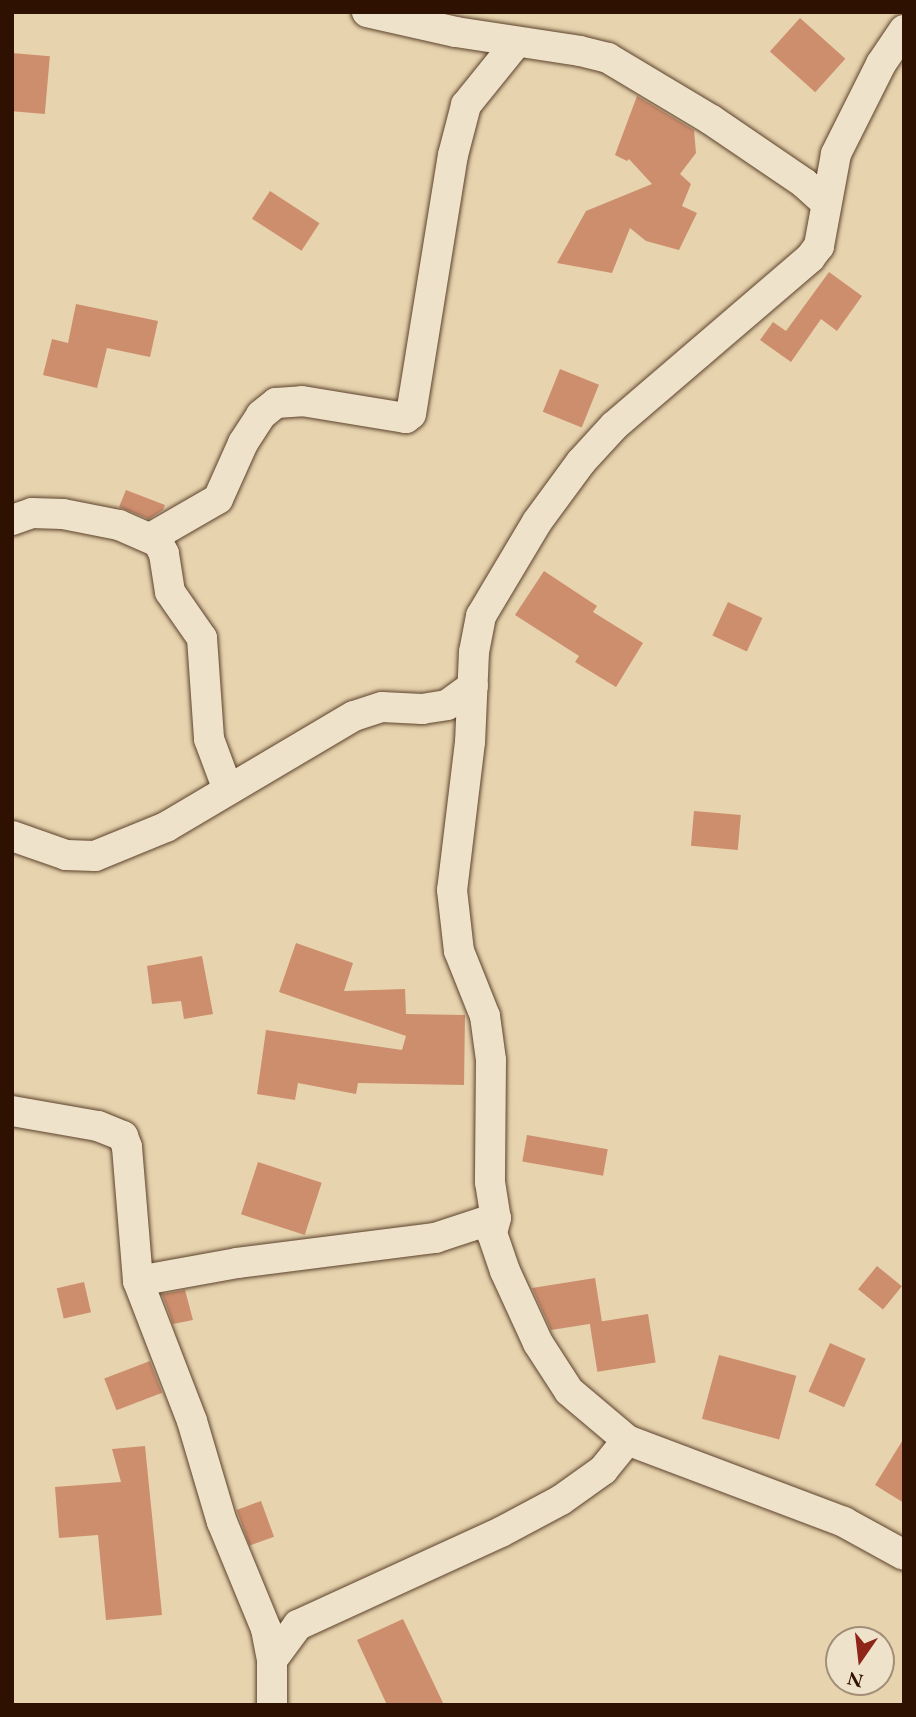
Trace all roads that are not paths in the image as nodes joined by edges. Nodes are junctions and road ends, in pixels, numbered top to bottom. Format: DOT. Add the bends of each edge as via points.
graph roads {
  1 [pos="367,12"];
  2 [pos="904,30"];
  3 [pos="516,43"];
  4 [pos="825,202"];
  5 [pos="12,520"];
  6 [pos="152,537"];
  7 [pos="473,686"];
  8 [pos="228,790"];
  9 [pos="12,836"];
  10 [pos="12,1111"];
  11 [pos="496,1219"];
  12 [pos="138,1281"];
  13 [pos="627,1440"];
  14 [pos="904,1555"];
  15 [pos="272,1660"];
  16 [pos="272,1705"];
  1 -- 3 [label="street"];
  2 -- 4 [label="street" via="881,64 836,154"];
  3 -- 4 [label="street" via="580,51 625,66 774,162"];
  3 -- 6 [label="street" via="466,105 453,155 411,414 406,418 302,401 276,402 261,415 243,443 218,499"];
  4 -- 7 [label="street" via="824,230 810,258 614,426 581,462 481,616"];
  5 -- 6 [label="street" via="32,513 62,513"];
  6 -- 8 [label="street" via="164,554 170,592 202,639 209,740"];
  7 -- 8 [label="street" via="447,705 382,707 354,716"];
  7 -- 11 [label="street" via="452,890 459,951 485,1016 493,1100 490,1182"];
  8 -- 9 [label="street" via="166,827 95,856 66,855"];
  10 -- 12 [label="street" via="98,1126 123,1136"];
  11 -- 12 [label="street" via="435,1238 237,1263"];
  11 -- 13 [label="street" via="492,1233 538,1343 569,1391"];
  12 -- 15 [label="street" via="192,1421 222,1522 266,1629"];
  13 -- 14 [label="street" via="844,1522"];
  13 -- 15 [label="street" via="603,1470 561,1500 298,1625"];
  15 -- 16 [label="street"];
}
